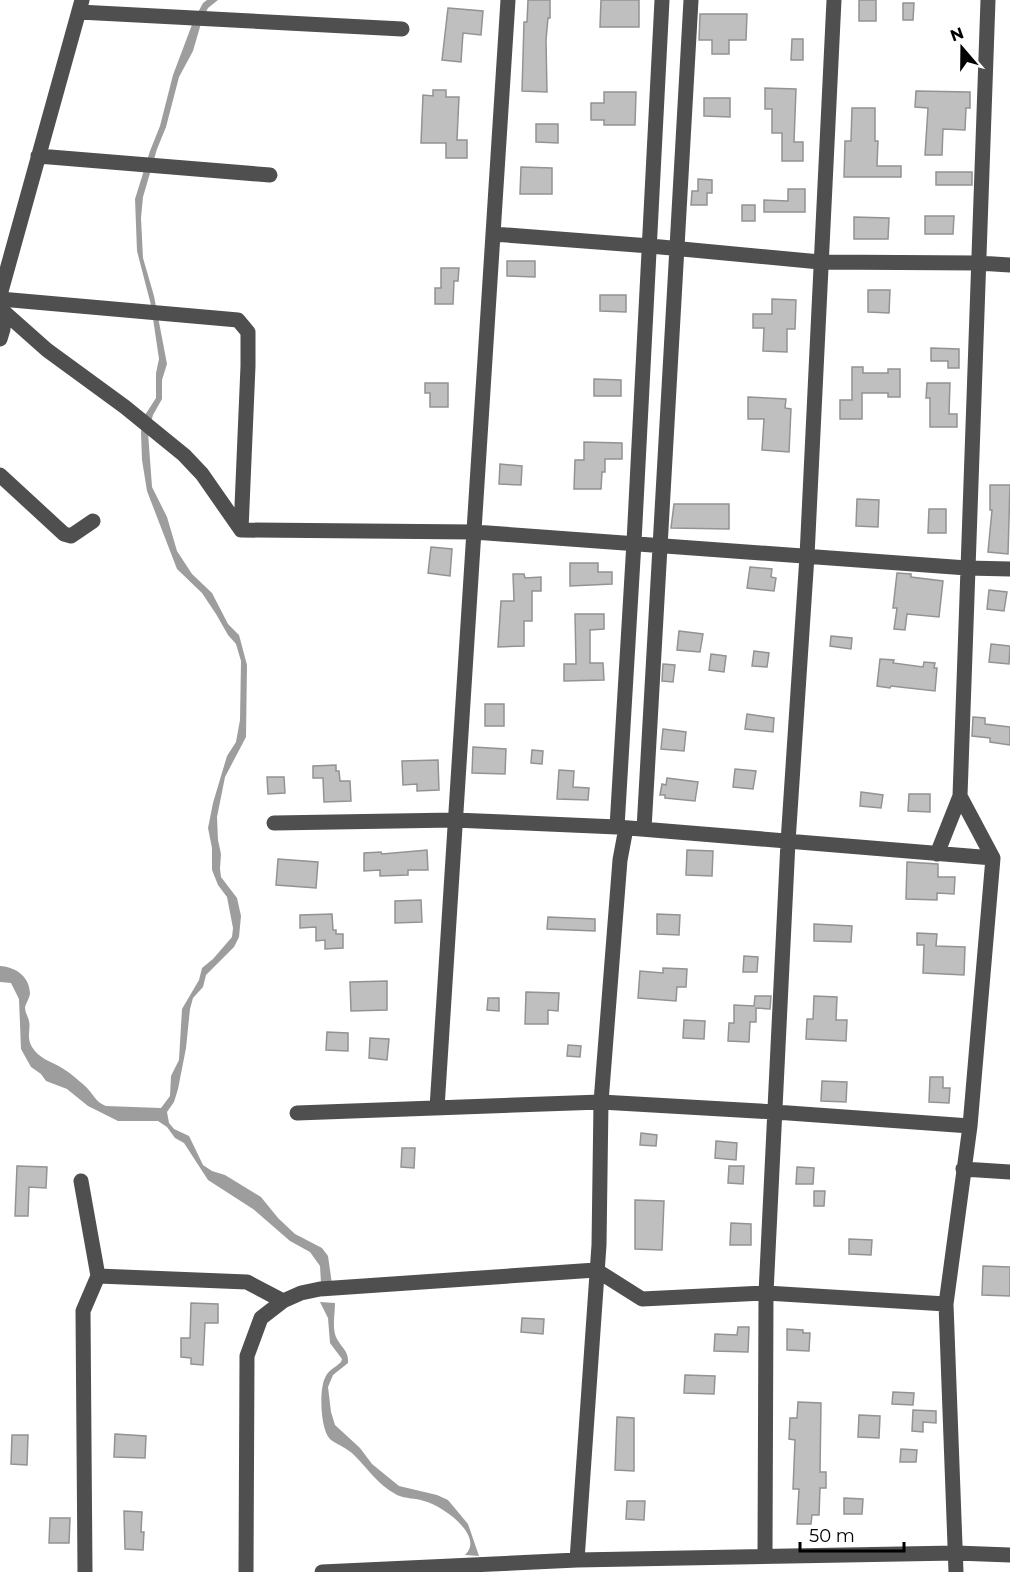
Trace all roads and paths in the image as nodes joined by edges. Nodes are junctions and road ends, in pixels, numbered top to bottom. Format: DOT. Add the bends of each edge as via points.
graph roads {
  1 [pos="508,0"];
  2 [pos="662,0"];
  3 [pos="691,0"];
  4 [pos="834,0"];
  5 [pos="988,0"];
  6 [pos="81,6"];
  7 [pos="402,29"];
  8 [pos="38,156"];
  9 [pos="270,175"];
  10 [pos="493,234"];
  11 [pos="650,246"];
  12 [pos="677,249"];
  13 [pos="820,262"];
  14 [pos="978,263"];
  15 [pos="1010,265"];
  16 [pos="0,294"];
  17 [pos="1,304"];
  18 [pos="0,339"];
  19 [pos="0,475"];
  20 [pos="93,521"];
  21 [pos="241,530"];
  22 [pos="474,532"];
  23 [pos="634,542"];
  24 [pos="661,544"];
  25 [pos="807,556"];
  26 [pos="967,568"];
  27 [pos="1010,569"];
  28 [pos="960,796"];
  29 [pos="455,820"];
  30 [pos="274,823"];
  31 [pos="622,827"];
  32 [pos="644,829"];
  33 [pos="788,842"];
  34 [pos="937,854"];
  35 [pos="993,858"];
  36 [pos="601,1102"];
  37 [pos="437,1108"];
  38 [pos="775,1112"];
  39 [pos="297,1113"];
  40 [pos="970,1126"];
  41 [pos="963,1169"];
  42 [pos="1010,1172"];
  43 [pos="81,1180"];
  44 [pos="596,1270"];
  45 [pos="98,1276"];
  46 [pos="766,1293"];
  47 [pos="284,1300"];
  48 [pos="946,1304"];
  49 [pos="956,1552"];
  50 [pos="1010,1555"];
  51 [pos="765,1556"];
  52 [pos="577,1560"];
  53 [pos="85,1572"];
  54 [pos="246,1572"];
  55 [pos="322,1572"];
  56 [pos="956,1572"];
  1 -- 10 [label="street"];
  2 -- 11 [label="street"];
  3 -- 12 [label="street"];
  4 -- 13 [label="street"];
  5 -- 14 [label="street"];
  6 -- 7 [label="street"];
  6 -- 8 [label="street"];
  8 -- 9 [label="street"];
  8 -- 16 [label="street"];
  10 -- 11 [label="street"];
  10 -- 22 [label="street"];
  11 -- 12 [label="street"];
  11 -- 23 [label="street"];
  12 -- 13 [label="street"];
  12 -- 24 [label="street"];
  13 -- 14 [label="street"];
  13 -- 25 [label="street"];
  14 -- 15 [label="street"];
  14 -- 26 [label="street"];
  17 -- 18 [label="street"];
  17 -- 21 [label="street" via="47,350 184,455"];
  17 -- 21 [label="street" via="238,320 248,332"];
  19 -- 20 [label="street" via="64,534 71,536"];
  21 -- 22 [label="street"];
  22 -- 23 [label="street"];
  22 -- 29 [label="street"];
  23 -- 24 [label="street"];
  23 -- 31 [label="street"];
  24 -- 25 [label="street"];
  24 -- 32 [label="street"];
  25 -- 26 [label="street"];
  25 -- 33 [label="street"];
  26 -- 27 [label="street"];
  26 -- 28 [label="street"];
  28 -- 34 [label="street"];
  28 -- 35 [label="street"];
  29 -- 30 [label="street"];
  29 -- 31 [label="street"];
  29 -- 37 [label="street"];
  31 -- 32 [label="street"];
  31 -- 36 [label="street"];
  32 -- 33 [label="street"];
  33 -- 34 [label="street"];
  33 -- 38 [label="street"];
  34 -- 35 [label="street"];
  35 -- 40 [label="street"];
  36 -- 37 [label="street"];
  36 -- 38 [label="street"];
  36 -- 44 [label="street"];
  37 -- 39 [label="street"];
  38 -- 40 [label="street"];
  38 -- 46 [label="street"];
  40 -- 41 [label="street"];
  41 -- 42 [label="street"];
  41 -- 48 [label="street"];
  43 -- 45 [label="street"];
  44 -- 46 [label="street" via="642,1299"];
  44 -- 47 [label="street" via="325,1289"];
  44 -- 52 [label="street"];
  45 -- 47 [label="street" via="247,1282"];
  45 -- 53 [label="street" via="82,1311"];
  46 -- 48 [label="street"];
  46 -- 51 [label="street"];
  47 -- 54 [label="street" via="261,1318 247,1356"];
  48 -- 49 [label="street"];
  49 -- 50 [label="street"];
  49 -- 51 [label="street"];
  49 -- 56 [label="street"];
  51 -- 52 [label="street"];
  52 -- 55 [label="street"];
}
